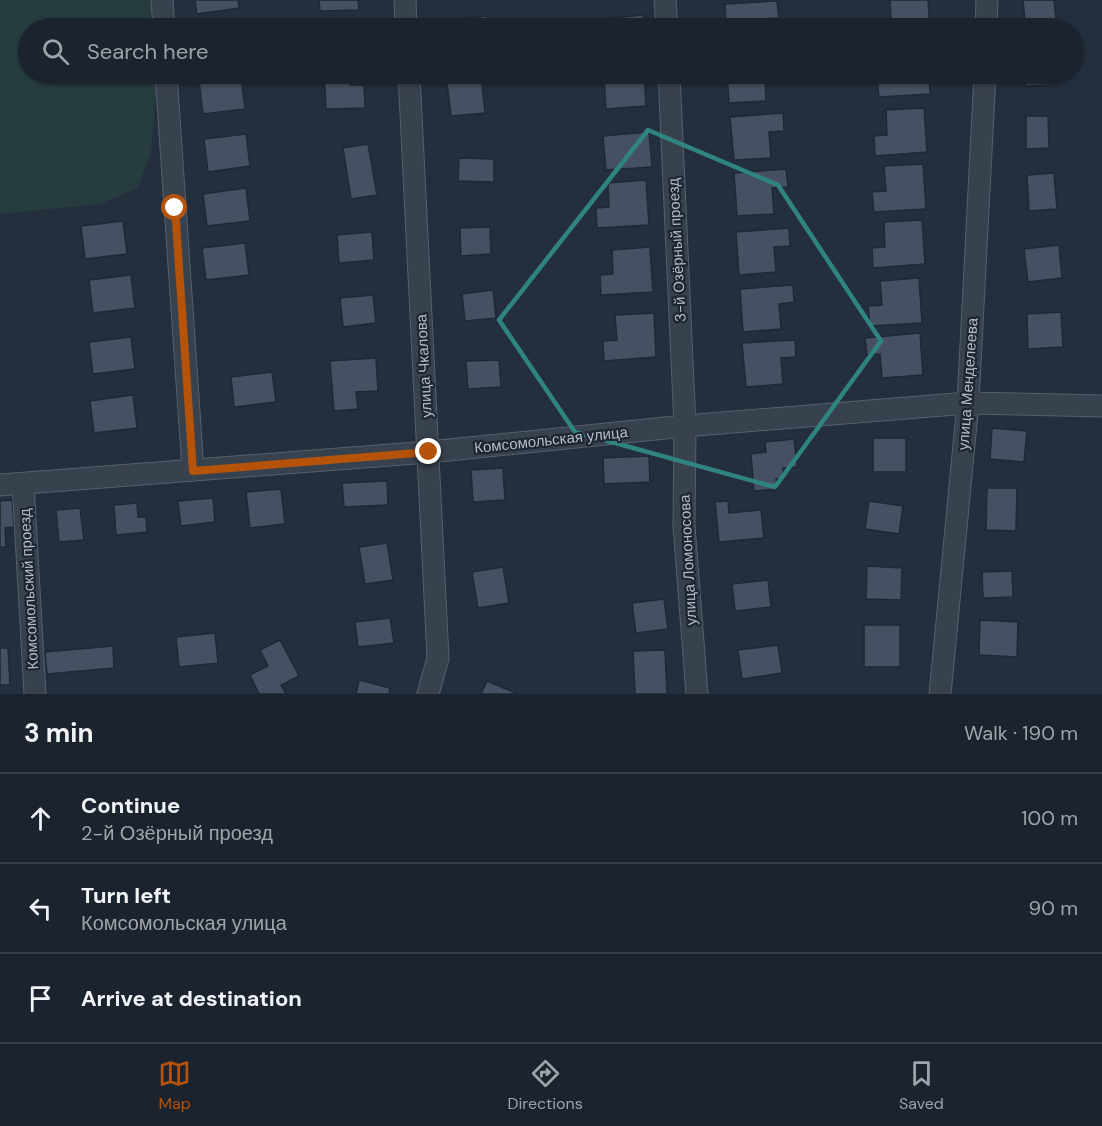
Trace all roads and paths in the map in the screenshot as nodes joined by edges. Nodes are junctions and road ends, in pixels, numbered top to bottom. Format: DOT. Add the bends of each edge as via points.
graph roads {
  1 [pos="162,0"];
  2 [pos="405,0"];
  3 [pos="665,0"];
  4 [pos="987,0"];
  5 [pos="163,18"];
  6 [pos="406,18"];
  7 [pos="666,18"];
  8 [pos="986,18"];
  9 [pos="167,84"];
  10 [pos="410,84"];
  11 [pos="669,84"];
  12 [pos="985,84"];
  13 [pos="969,403"];
  14 [pos="1102,406"];
  15 [pos="685,426"];
  16 [pos="429,452"];
  17 [pos="193,471"];
  18 [pos="23,484"];
  19 [pos="0,486"];
  20 [pos="35,694"];
  21 [pos="428,694"];
  22 [pos="697,694"];
  23 [pos="940,694"];
  1 -- 5 [label="street"];
  2 -- 6 [label="street"];
  3 -- 7 [label="street"];
  4 -- 8 [label="street"];
  9 -- 17 [label="street"];
  10 -- 16 [label="street, улица Чкалова"];
  11 -- 15 [label="street, 3-й Озёрный проезд"];
  12 -- 13 [label="street, улица Менделеева"];
  13 -- 14 [label="street, Комсомольская улица"];
  13 -- 15 [label="street, Комсомольская улица"];
  13 -- 23 [label="street, улица Менделеева"];
  15 -- 16 [label="street, Комсомольская улица"];
  15 -- 22 [label="street, улица Ломоносова" via="684,526"];
  16 -- 17 [label="street, Комсомольская улица"];
  16 -- 21 [label="street, улица Чкалова" via="438,658"];
  17 -- 18 [label="street, Комсомольская улица"];
  18 -- 19 [label="street, Комсомольская улица"];
  18 -- 20 [label="street, Комсомольский проезд"];
}
